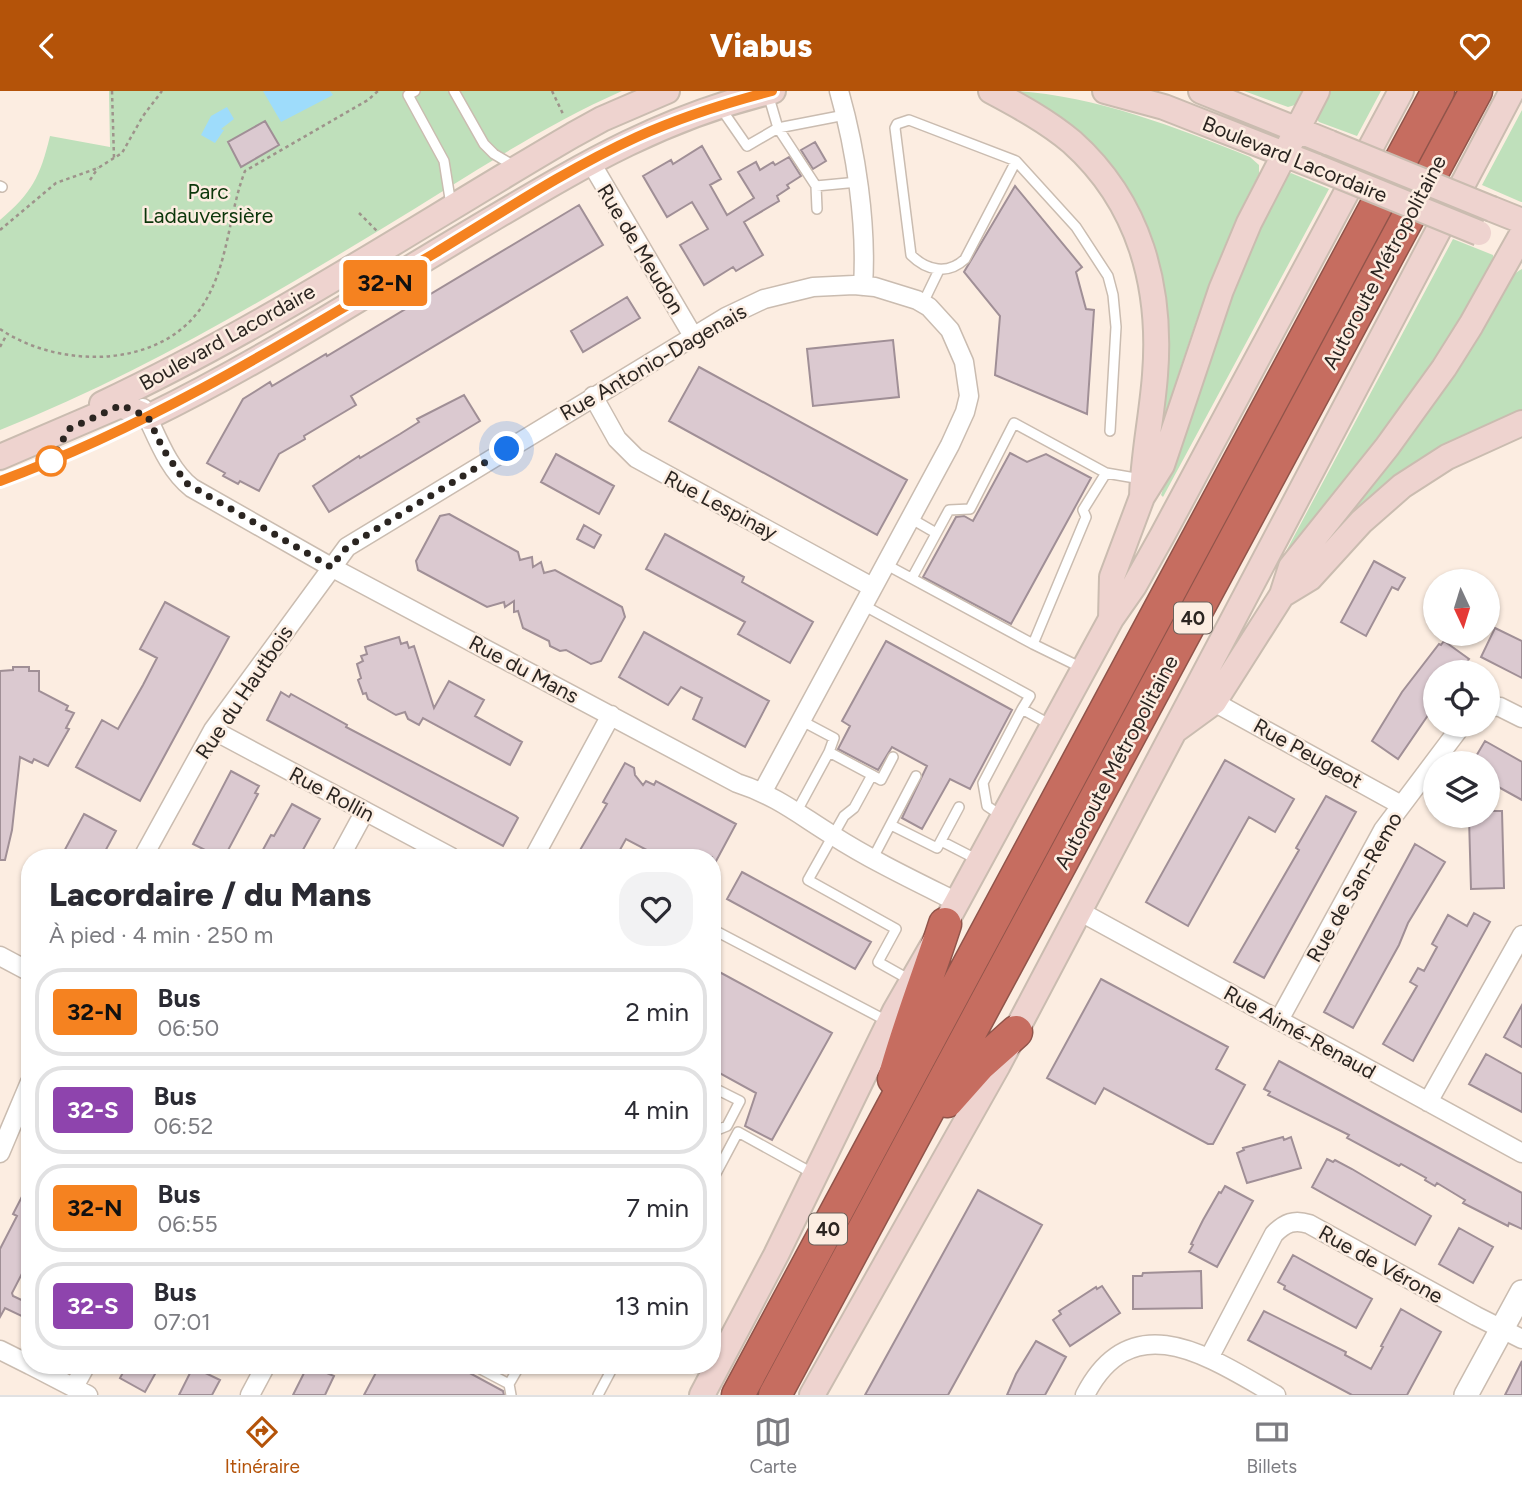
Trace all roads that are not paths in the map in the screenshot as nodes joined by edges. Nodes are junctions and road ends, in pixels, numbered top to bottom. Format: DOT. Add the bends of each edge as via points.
graph roads {
  1 [pos="415,91"];
  2 [pos="454,91"];
  3 [pos="667,91"];
  4 [pos="839,91"];
  5 [pos="991,91"];
  6 [pos="1105,91"];
  7 [pos="1201,91"];
  8 [pos="1317,91"];
  9 [pos="1401,91"];
  10 [pos="1438,91"];
  11 [pos="1476,91"];
  12 [pos="1512,91"];
  13 [pos="770,92"];
  14 [pos="720,105"];
  15 [pos="845,115"];
  16 [pos="778,128"];
  17 [pos="1298,130"];
  18 [pos="1285,153"];
  19 [pos="590,161"];
  20 [pos="1016,161"];
  21 [pos="517,167"];
  22 [pos="858,182"];
  23 [pos="816,186"];
  24 [pos="452,207"];
  25 [pos="817,209"];
  26 [pos="1522,221"];
  27 [pos="1520,244"];
  28 [pos="939,270"];
  29 [pos="863,286"];
  30 [pos="923,303"];
  31 [pos="693,336"];
  32 [pos="134,390"];
  33 [pos="593,396"];
  34 [pos="148,417"];
  35 [pos="1522,423"];
  36 [pos="1110,431"];
  37 [pos="0,447"];
  38 [pos="0,457"];
  39 [pos="1105,473"];
  40 [pos="1142,489"];
  41 [pos="910,518"];
  42 [pos="936,533"];
  43 [pos="885,564"];
  44 [pos="331,567"];
  45 [pos="912,578"];
  46 [pos="872,587"];
  47 [pos="1282,595"];
  48 [pos="863,605"];
  49 [pos="1111,619"];
  50 [pos="1033,643"];
  51 [pos="1084,669"];
  52 [pos="1214,702"];
  53 [pos="1500,707"];
  54 [pos="1022,709"];
  55 [pos="611,715"];
  56 [pos="1522,718"];
  57 [pos="802,721"];
  58 [pos="1053,726"];
  59 [pos="213,730"];
  60 [pos="1175,730"];
  61 [pos="1453,737"];
  62 [pos="829,752"];
  63 [pos="893,757"];
  64 [pos="872,775"];
  65 [pos="916,776"];
  66 [pos="763,792"];
  67 [pos="1401,805"];
  68 [pos="960,807"];
  69 [pos="365,811"];
  70 [pos="797,811"];
  71 [pos="1003,817"];
  72 [pos="891,825"];
  73 [pos="833,836"];
  74 [pos="941,841"];
  75 [pos="153,849"];
  76 [pos="344,849"];
  77 [pos="436,849"];
  78 [pos="538,849"];
  79 [pos="873,858"];
  80 [pos="979,861"];
  81 [pos="1079,911"];
  82 [pos="951,913"];
  83 [pos="721,934"];
  84 [pos="1522,935"];
  85 [pos="0,956"];
  86 [pos="21,967"];
  87 [pos="911,980"];
  88 [pos="1279,1020"];
  89 [pos="889,1022"];
  90 [pos="1016,1032"];
  91 [pos="721,1092"];
  92 [pos="1428,1102"];
  93 [pos="21,1103"];
  94 [pos="727,1126"];
  95 [pos="721,1128"];
  96 [pos="738,1132"];
  97 [pos="880,1132"];
  98 [pos="909,1144"];
  99 [pos="0,1153"];
  100 [pos="1522,1153"];
  101 [pos="721,1164"];
  102 [pos="815,1174"];
  103 [pos="1522,1292"];
  104 [pos="1512,1334"];
  105 [pos="721,1346"];
  106 [pos="0,1350"];
  107 [pos="1209,1358"];
  108 [pos="21,1360"];
  109 [pos="48,1374"];
  110 [pos="261,1374"];
  111 [pos="490,1374"];
  112 [pos="515,1374"];
  113 [pos="609,1374"];
  114 [pos="710,1374"];
  115 [pos="509,1384"];
  116 [pos="81,1391"];
  117 [pos="250,1395"];
  118 [pos="511,1395"];
  119 [pos="598,1395"];
  120 [pos="702,1395"];
  121 [pos="738,1395"];
  122 [pos="775,1395"];
  123 [pos="812,1395"];
  124 [pos="1085,1395"];
  125 [pos="1276,1395"];
  126 [pos="1466,1395"];
  1 -- 24 [label="lane" via="408,95 444,161"];
  2 -- 21 [label="lane" via="484,144"];
  3 -- 21 [label="main road, Boulevard Lacordaire" via="602,119"];
  4 -- 15 [label="street"];
  5 -- 40 [label="main road" via="1044,121 1084,154 1118,199 1143,251 1154,299 1156,336"];
  6 -- 18 [label="main road, Boulevard Lacordaire" via="1164,107"];
  7 -- 17 [label="main road, Boulevard Lacordaire"];
  8 -- 17 [label="main road"];
  9 -- 49 [label="main road" via="1214,441"];
  10 -- 97 [label="highway, Autoroute Métropolitaine / 40"];
  11 -- 98 [label="highway, Autoroute Métropolitaine / 40"];
  12 -- 60 [label="main road"];
  13 -- 14 [label="main road, Boulevard Lacordaire"];
  13 -- 16 [label="lane"];
  14 -- 16 [label="lane" via="747,146"];
  14 -- 19 [label="main road, Boulevard Lacordaire"];
  15 -- 16 [label="lane"];
  15 -- 22 [label="street"];
  16 -- 23 [label="lane"];
  17 -- 18 [label="main road"];
  17 -- 26 [label="main road, Boulevard Lacordaire, bridge"];
  18 -- 27 [label="main road, Boulevard Lacordaire, bridge" via="1479,233"];
  18 -- 40 [label="main road" via="1239,246 1161,465"];
  19 -- 31 [label="street, Rue de Meudon"];
  19 -- 34 [label="main road, Boulevard Lacordaire" via="245,366"];
  20 -- 28 [label="lane" via="965,259 956,268"];
  20 -- 28 [label="lane" via="909,120 897,124 911,255"];
  20 -- 36 [label="lane" via="1076,227 1108,276 1116,327"];
  21 -- 24 [label="main road, Boulevard Lacordaire"];
  22 -- 23 [label="lane"];
  22 -- 29 [label="street"];
  23 -- 25 [label="lane"];
  24 -- 32 [label="main road, Boulevard Lacordaire" via="244,331"];
  27 -- 47 [label="main road" via="1416,407 1291,567"];
  28 -- 30 [label="lane"];
  29 -- 30 [label="street, Rue Antonio-Dagenais" via="894,291"];
  29 -- 31 [label="street, Rue Antonio-Dagenais" via="813,287 781,294 747,306"];
  30 -- 41 [label="street, Rue Antonio-Dagenais" via="959,346 969,396 960,427"];
  31 -- 33 [label="street, Rue Antonio-Dagenais"];
  32 -- 34 [label="street, Rue du Mans"];
  32 -- 37 [label="main road, Boulevard Lacordaire"];
  33 -- 44 [label="street, Rue Antonio-Dagenais" via="347,547"];
  33 -- 46 [label="street, Rue Lespinay" via="617,439 636,458"];
  34 -- 38 [label="main road, Boulevard Lacordaire" via="121,405"];
  34 -- 44 [label="street, Rue du Mans" via="186,483"];
  35 -- 47 [label="main road" via="1447,457 1402,486 1361,522 1310,578"];
  39 -- 40 [label="lane"];
  39 -- 42 [label="lane" via="1014,423 970,509 949,510"];
  39 -- 50 [label="lane" via="1083,510 1086,517"];
  40 -- 49 [label="main road" via="1112,577"];
  41 -- 42 [label="lane"];
  41 -- 43 [label="street, Rue Antonio-Dagenais"];
  42 -- 45 [label="lane"];
  43 -- 45 [label="lane"];
  43 -- 46 [label="street, Rue Antonio-Dagenais"];
  44 -- 55 [label="street, Rue du Mans"];
  44 -- 59 [label="street, Rue du Hautbois"];
  45 -- 50 [label="lane"];
  46 -- 48 [label="street, Rue Antonio-Dagenais"];
  47 -- 52 [label="main road"];
  48 -- 54 [label="lane" via="1030,696"];
  48 -- 57 [label="street, Rue Antonio-Dagenais"];
  49 -- 51 [label="main road"];
  50 -- 51 [label="lane"];
  51 -- 58 [label="main road"];
  52 -- 60 [label="main road"];
  52 -- 67 [label="street, Rue Peugeot"];
  53 -- 56 [label="street"];
  54 -- 58 [label="lane"];
  54 -- 71 [label="lane" via="983,783 987,806"];
  55 -- 66 [label="street, Rue du Mans" via="737,783"];
  55 -- 78 [label="street"];
  57 -- 62 [label="lane" via="834,738"];
  57 -- 66 [label="street, Rue Antonio-Dagenais"];
  58 -- 71 [label="main road"];
  59 -- 69 [label="street, Rue Rollin"];
  59 -- 75 [label="street, Rue du Hautbois"];
  60 -- 81 [label="main road"];
  61 -- 67 [label="street, Rue de San-Remo"];
  62 -- 64 [label="lane"];
  62 -- 70 [label="lane"];
  63 -- 64 [label="lane" via="881,780"];
  64 -- 73 [label="lane"];
  65 -- 72 [label="lane"];
  66 -- 70 [label="street, Rue du Mans"];
  67 -- 88 [label="street, Rue de San-Remo"];
  68 -- 74 [label="lane"];
  69 -- 76 [label="street"];
  69 -- 77 [label="street, Rue Rollin"];
  70 -- 73 [label="street, Rue du Mans"];
  71 -- 80 [label="main road"];
  72 -- 74 [label="lane" via="937,848"];
  72 -- 79 [label="lane"];
  73 -- 79 [label="street, Rue du Mans"];
  73 -- 87 [label="lane" via="808,880 896,929 878,962"];
  74 -- 80 [label="lane"];
  79 -- 82 [label="street, Rue du Mans"];
  80 -- 82 [label="main road"];
  81 -- 88 [label="street, Rue Aimé-Renaud"];
  81 -- 90 [label="main road"];
  82 -- 87 [label="main road"];
  82 -- 97 [label="highway" via="907,1028"];
  83 -- 89 [label="lane"];
  84 -- 92 [label="street"];
  85 -- 86 [label="street"];
  87 -- 89 [label="main road"];
  88 -- 92 [label="street, Rue Aimé-Renaud"];
  89 -- 102 [label="main road"];
  90 -- 98 [label="highway" via="979,1065"];
  90 -- 123 [label="main road"];
  91 -- 94 [label="lane" via="740,1101"];
  92 -- 100 [label="street, Rue Aimé-Renaud"];
  93 -- 99 [label="street"];
  94 -- 95 [label="lane"];
  94 -- 96 [label="lane"];
  96 -- 101 [label="lane"];
  96 -- 102 [label="lane"];
  97 -- 121 [label="highway, Autoroute Métropolitaine / 40"];
  98 -- 122 [label="highway, Autoroute Métropolitaine / 40"];
  102 -- 105 [label="main road" via="776,1255"];
  103 -- 104 [label="street"];
  104 -- 107 [label="street, Rue de Vérone" via="1299,1221 1274,1234"];
  104 -- 126 [label="street"];
  106 -- 108 [label="street"];
  107 -- 124 [label="street" via="1167,1344 1133,1348 1102,1369"];
  107 -- 125 [label="street"];
  109 -- 116 [label="street"];
  110 -- 117 [label="street"];
  111 -- 115 [label="lane"];
  112 -- 115 [label="lane"];
  113 -- 119 [label="lane"];
  114 -- 120 [label="main road"];
  115 -- 118 [label="lane"];
}
